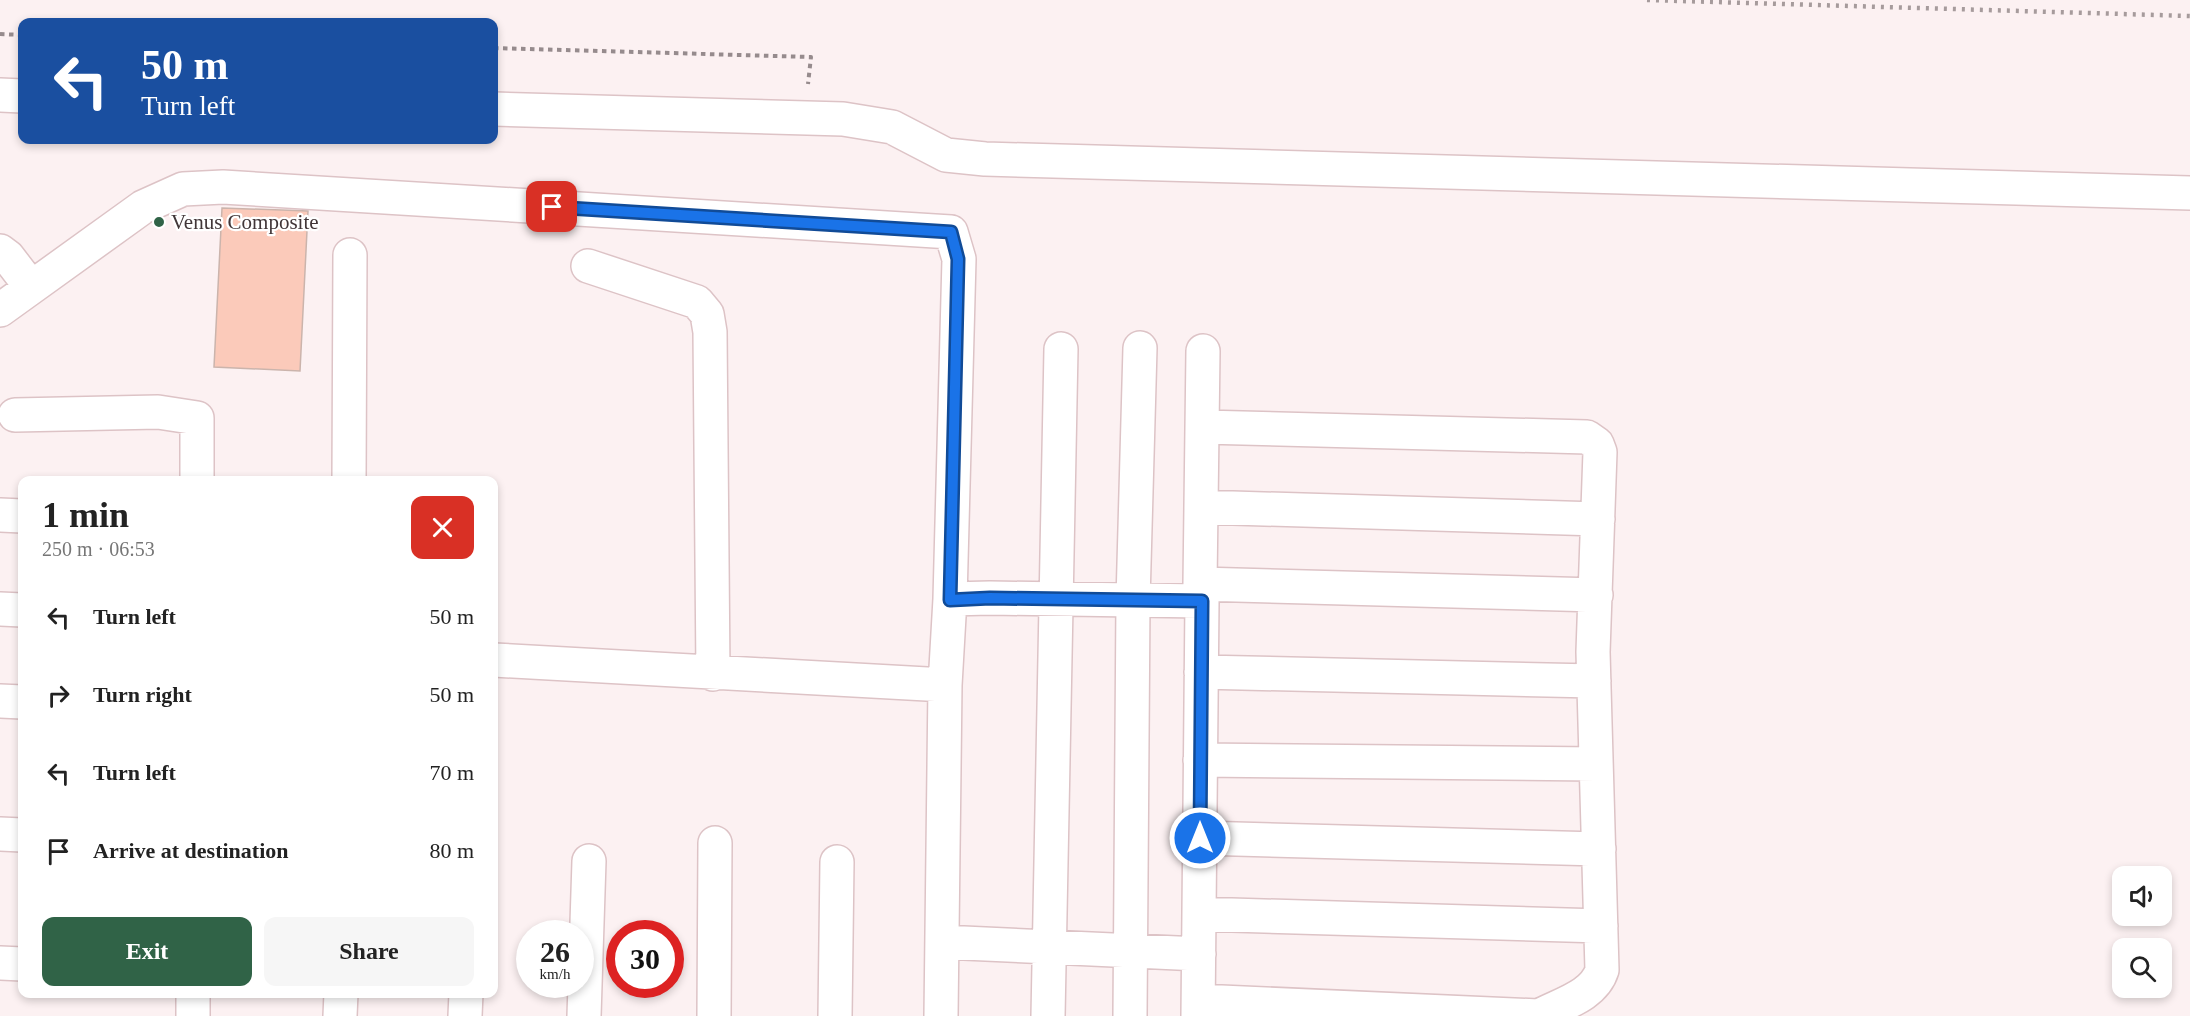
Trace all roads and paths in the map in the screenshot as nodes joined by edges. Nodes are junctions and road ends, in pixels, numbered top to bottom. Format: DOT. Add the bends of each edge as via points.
graph roads {
  1 [pos="0,34"];
  2 [pos="18,35"];
  3 [pos="498,48"];
  4 [pos="0,95"];
  5 [pos="18,96"];
  6 [pos="498,110"];
  7 [pos="812,119"];
  8 [pos="2190,194"];
  9 [pos="0,251"];
  10 [pos="350,255"];
  11 [pos="588,266"];
  12 [pos="31,287"];
  13 [pos="0,310"];
  14 [pos="1140,348"];
  15 [pos="1061,349"];
  16 [pos="1203,351"];
  17 [pos="15,416"];
  18 [pos="1203,427"];
  19 [pos="197,476"];
  20 [pos="349,476"];
  21 [pos="1202,507"];
  22 [pos="0,515"];
  23 [pos="18,516"];
  24 [pos="1598,519"];
  25 [pos="1201,593"];
  26 [pos="1596,595"];
  27 [pos="1057,599"];
  28 [pos="950,600"];
  29 [pos="1133,600"];
  30 [pos="0,609"];
  31 [pos="18,610"];
  32 [pos="498,660"];
  33 [pos="1201,672"];
  34 [pos="713,674"];
  35 [pos="1594,681"];
  36 [pos="945,685"];
  37 [pos="0,701"];
  38 [pos="18,702"];
  39 [pos="1200,760"];
  40 [pos="1596,764"];
  41 [pos="0,834"];
  42 [pos="18,835"];
  43 [pos="1200,838"];
  44 [pos="716,843"];
  45 [pos="1599,849"];
  46 [pos="589,861"];
  47 [pos="837,862"];
  48 [pos="1199,914"];
  49 [pos="1601,926"];
  50 [pos="942,942"];
  51 [pos="1049,947"];
  52 [pos="1130,951"];
  53 [pos="1199,954"];
  54 [pos="0,963"];
  55 [pos="18,964"];
  56 [pos="194,998"];
  57 [pos="341,998"];
  58 [pos="466,998"];
  59 [pos="1198,1008"];
  60 [pos="193,1016"];
  61 [pos="340,1016"];
  62 [pos="465,1016"];
  63 [pos="584,1016"];
  64 [pos="714,1016"];
  65 [pos="835,1016"];
  66 [pos="941,1016"];
  67 [pos="1048,1016"];
  68 [pos="1130,1016"];
  69 [pos="1538,1016"];
  1 -- 2 [label="path"];
  3 -- 7 [label="path" via="811,57 807,79"];
  4 -- 5 [label="street"];
  6 -- 7 [label="street"];
  7 -- 8 [label="street" via="843,119 892,127 946,155 985,159"];
  9 -- 12 [label="street"];
  10 -- 20 [label="street"];
  11 -- 34 [label="street" via="697,302 707,314"];
  12 -- 13 [label="street"];
  12 -- 28 [label="street" via="143,207 183,189 223,188 951,232 958,259"];
  14 -- 29 [label="street"];
  15 -- 27 [label="street"];
  16 -- 18 [label="street"];
  17 -- 19 [label="street" via="158,412 197,418"];
  18 -- 21 [label="street"];
  18 -- 24 [label="street" via="1587,438 1597,444 1600,452"];
  21 -- 24 [label="street"];
  21 -- 25 [label="street"];
  22 -- 23 [label="street"];
  24 -- 26 [label="street"];
  25 -- 26 [label="street"];
  25 -- 29 [label="street"];
  25 -- 33 [label="street"];
  26 -- 35 [label="street"];
  27 -- 28 [label="street"];
  27 -- 29 [label="street"];
  27 -- 51 [label="street"];
  28 -- 36 [label="street"];
  29 -- 52 [label="street"];
  30 -- 31 [label="street"];
  32 -- 34 [label="street"];
  33 -- 35 [label="street"];
  33 -- 39 [label="street"];
  34 -- 36 [label="street"];
  35 -- 40 [label="street"];
  36 -- 50 [label="street"];
  37 -- 38 [label="street"];
  39 -- 40 [label="street"];
  39 -- 43 [label="street"];
  40 -- 45 [label="street"];
  41 -- 42 [label="street"];
  43 -- 45 [label="street"];
  43 -- 48 [label="street"];
  44 -- 64 [label="street"];
  45 -- 49 [label="street"];
  46 -- 63 [label="street"];
  47 -- 65 [label="street"];
  48 -- 49 [label="street"];
  48 -- 53 [label="street"];
  49 -- 69 [label="street" via="1599,981"];
  50 -- 51 [label="street"];
  50 -- 66 [label="street"];
  51 -- 52 [label="street"];
  51 -- 67 [label="street"];
  52 -- 53 [label="street"];
  52 -- 68 [label="street"];
  53 -- 59 [label="street"];
  54 -- 55 [label="street"];
  56 -- 60 [label="street"];
  57 -- 61 [label="street"];
  58 -- 62 [label="street"];
  59 -- 69 [label="street"];
}
